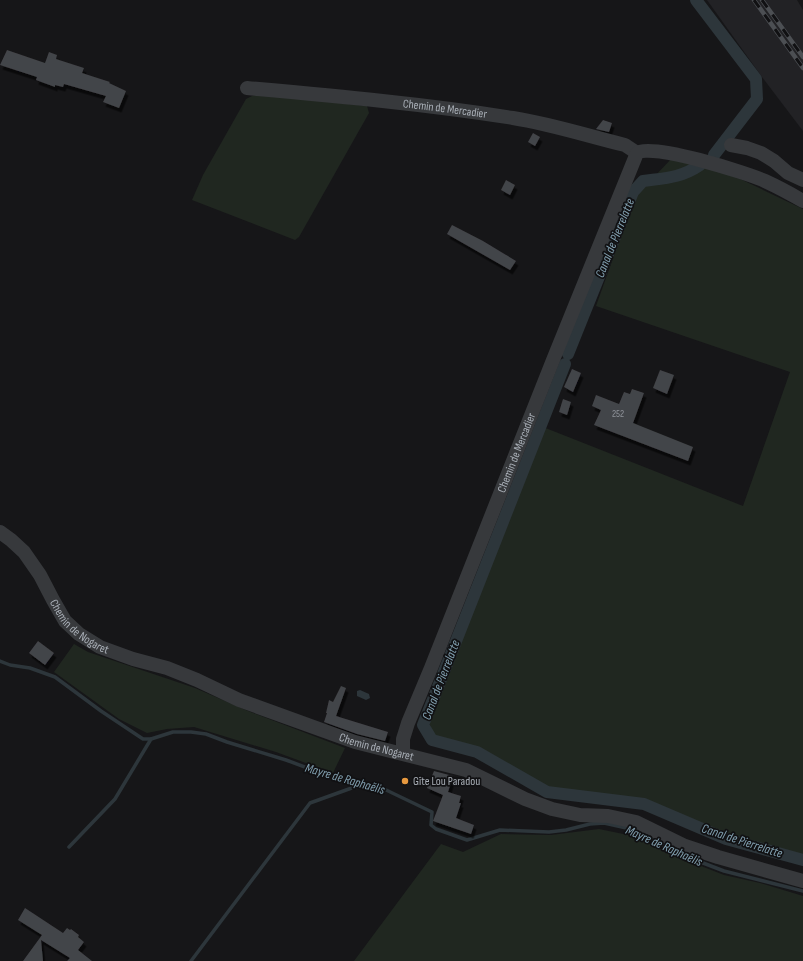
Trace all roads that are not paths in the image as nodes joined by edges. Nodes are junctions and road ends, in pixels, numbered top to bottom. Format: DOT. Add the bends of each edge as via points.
graph roads {
  1 [pos="247,88"];
  2 [pos="731,145"];
  3 [pos="637,153"];
  4 [pos="803,180"];
  5 [pos="803,201"];
  6 [pos="0,532"];
  7 [pos="403,753"];
  8 [pos="803,881"];
  1 -- 3 [label="street, Chemin de Mercadier" via="513,118 625,145"];
  2 -- 4 [label="street" via="761,153 788,173"];
  3 -- 5 [label="street" via="648,150 667,152 724,167 764,180"];
  3 -- 7 [label="street, Chemin de Mercadier" via="408,723 403,739"];
  6 -- 7 [label="street, Chemin de Nogaret" via="24,552 40,575 65,621 79,634 100,647 167,668 239,700 348,739"];
  7 -- 8 [label="street, Chemin de Nogaret" via="466,770 552,809 636,822 685,846"];
}
